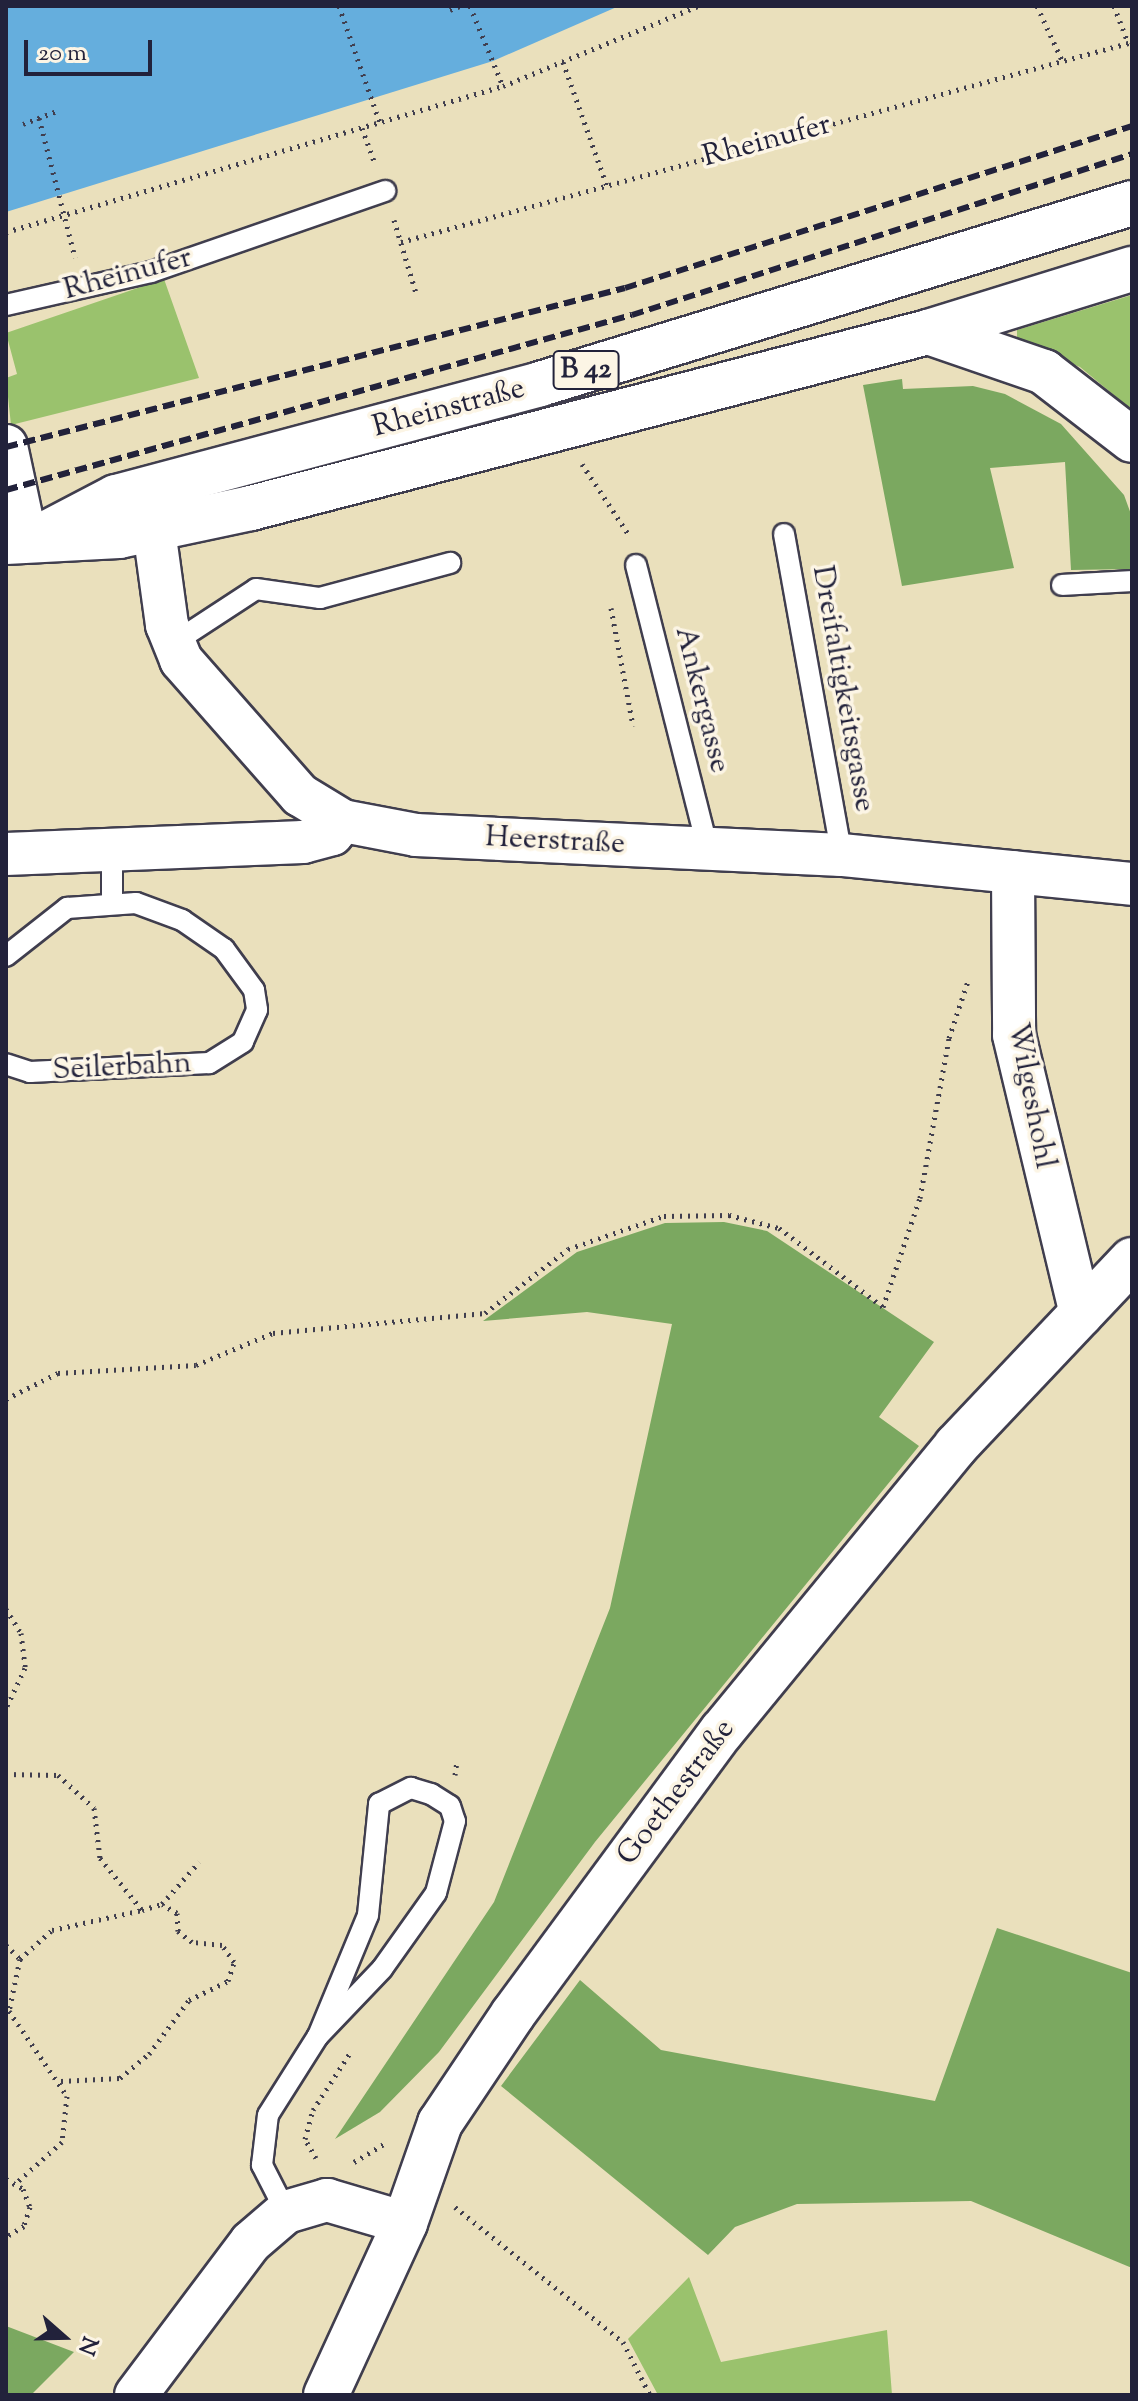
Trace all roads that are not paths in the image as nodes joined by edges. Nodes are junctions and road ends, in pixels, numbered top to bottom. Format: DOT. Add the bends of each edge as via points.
graph roads {
  1 [pos="385,191"];
  2 [pos="1131,204"];
  3 [pos="1132,269"];
  4 [pos="6,305"];
  5 [pos="928,332"];
  6 [pos="1132,440"];
  7 [pos="6,446"];
  8 [pos="154,530"];
  9 [pos="784,534"];
  10 [pos="25,539"];
  11 [pos="450,563"];
  12 [pos="636,565"];
  13 [pos="1132,581"];
  14 [pos="1062,585"];
  15 [pos="172,644"];
  16 [pos="343,821"];
  17 [pos="112,849"];
  18 [pos="708,849"];
  19 [pos="6,854"];
  20 [pos="842,855"];
  21 [pos="1013,872"];
  22 [pos="1132,884"];
  23 [pos="112,901"];
  24 [pos="6,956"];
  25 [pos="6,1064"];
  26 [pos="1132,1260"];
  27 [pos="1081,1315"];
  28 [pos="318,2036"];
  29 [pos="286,2212"];
  30 [pos="405,2223"];
  31 [pos="136,2395"];
  32 [pos="326,2395"];
  1 -- 4 [label="lane, Rheinufer" via="84,290"];
  2 -- 10 [label="main road, Rheinstraße / B 42" via="540,384 116,497"];
  3 -- 5 [label="main road, Rheinstraße / B 42"];
  5 -- 6 [label="main road" via="1044,372"];
  5 -- 8 [label="main road, Rheinstraße / B 42"];
  7 -- 10 [label="street"];
  8 -- 10 [label="main road, Rheinstraße / B 42"];
  8 -- 15 [label="street"];
  9 -- 20 [label="lane, Dreifaltigkeitsgasse"];
  11 -- 15 [label="lane" via="320,598 256,589"];
  12 -- 18 [label="lane, Ankergasse"];
  13 -- 14 [label="lane"];
  15 -- 16 [label="street, Heerstraße" via="300,795"];
  16 -- 17 [label="street" via="332,834 303,842"];
  16 -- 18 [label="street, Heerstraße" via="416,835"];
  17 -- 19 [label="street"];
  17 -- 23 [label="lane"];
  18 -- 20 [label="street, Heerstraße"];
  20 -- 21 [label="street, Heerstraße"];
  21 -- 22 [label="street, Heerstraße"];
  21 -- 27 [label="street, Wilgeshohl" via="1014,1035"];
  23 -- 24 [label="lane, Seilerbahn" via="67,908"];
  23 -- 25 [label="lane, Seilerbahn" via="160,909 224,949 254,990 257,1010 243,1042 225,1056 178,1068 30,1072"];
  26 -- 27 [label="main road, Goethestraße"];
  27 -- 30 [label="main road, Goethestraße" via="956,1446 722,1731 440,2123"];
  28 -- 28 [label="lane" via="382,1969 436,1893 455,1821 450,1806 431,1794 411,1788 379,1804 368,1915"];
  28 -- 29 [label="lane" via="268,2115 262,2165"];
  29 -- 30 [label="street" via="327,2200"];
  29 -- 31 [label="street" via="251,2242"];
  30 -- 32 [label="main road, Goethestraße"];
}
